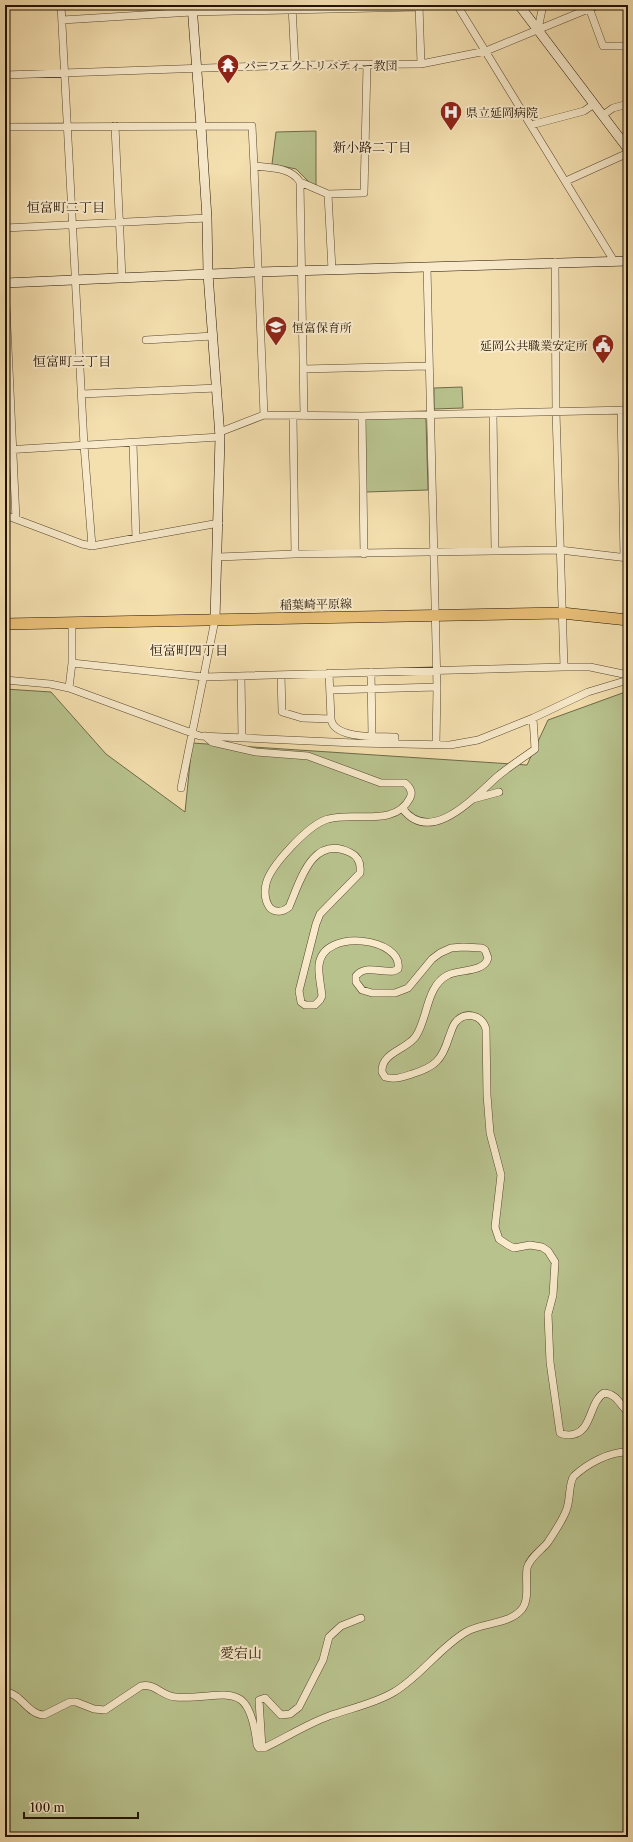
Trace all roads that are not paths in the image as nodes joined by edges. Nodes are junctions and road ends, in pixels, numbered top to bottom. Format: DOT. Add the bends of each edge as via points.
graph roads {
  1 [pos="61,5"];
  2 [pos="457,5"];
  3 [pos="520,5"];
  4 [pos="543,5"];
  5 [pos="598,5"];
  6 [pos="419,6"];
  7 [pos="292,7"];
  8 [pos="588,7"];
  9 [pos="192,9"];
  10 [pos="62,20"];
  11 [pos="538,29"];
  12 [pos="628,46"];
  13 [pos="486,51"];
  14 [pos="421,64"];
  15 [pos="367,65"];
  16 [pos="295,66"];
  17 [pos="196,68"];
  18 [pos="65,73"];
  19 [pos="5,75"];
  20 [pos="594,104"];
  21 [pos="628,104"];
  22 [pos="603,116"];
  23 [pos="531,125"];
  24 [pos="68,126"];
  25 [pos="116,126"];
  26 [pos="201,126"];
  27 [pos="5,127"];
  28 [pos="628,149"];
  29 [pos="628,153"];
  30 [pos="254,166"];
  31 [pos="566,181"];
  32 [pos="300,182"];
  33 [pos="328,194"];
  34 [pos="207,218"];
  35 [pos="121,222"];
  36 [pos="73,224"];
  37 [pos="5,228"];
  38 [pos="614,261"];
  39 [pos="628,261"];
  40 [pos="555,262"];
  41 [pos="427,267"];
  42 [pos="332,270"];
  43 [pos="301,271"];
  44 [pos="258,272"];
  45 [pos="208,274"];
  46 [pos="122,278"];
  47 [pos="77,280"];
  48 [pos="5,283"];
  49 [pos="213,336"];
  50 [pos="146,340"];
  51 [pos="6,348"];
  52 [pos="428,366"];
  53 [pos="303,369"];
  54 [pos="217,388"];
  55 [pos="82,394"];
  56 [pos="625,410"];
  57 [pos="556,412"];
  58 [pos="493,413"];
  59 [pos="430,414"];
  60 [pos="264,415"];
  61 [pos="293,416"];
  62 [pos="304,416"];
  63 [pos="362,416"];
  64 [pos="220,434"];
  65 [pos="133,443"];
  66 [pos="84,445"];
  67 [pos="5,450"];
  68 [pos="13,450"];
  69 [pos="5,516"];
  70 [pos="16,519"];
  71 [pos="219,523"];
  72 [pos="136,538"];
  73 [pos="92,546"];
  74 [pos="560,550"];
  75 [pos="495,551"];
  76 [pos="433,552"];
  77 [pos="295,554"];
  78 [pos="364,554"];
  79 [pos="218,557"];
  80 [pos="626,557"];
  81 [pos="562,613"];
  82 [pos="435,615"];
  83 [pos="215,620"];
  84 [pos="628,620"];
  85 [pos="72,623"];
  86 [pos="5,624"];
  87 [pos="72,663"];
  88 [pos="564,667"];
  89 [pos="436,670"];
  90 [pos="371,672"];
  91 [pos="329,673"];
  92 [pos="281,675"];
  93 [pos="628,675"];
  94 [pos="241,676"];
  95 [pos="204,677"];
  96 [pos="5,680"];
  97 [pos="628,680"];
  98 [pos="437,687"];
  99 [pos="69,688"];
  100 [pos="371,689"];
  101 [pos="330,690"];
  102 [pos="533,718"];
  103 [pos="330,720"];
  104 [pos="192,734"];
  105 [pos="205,736"];
  106 [pos="372,736"];
  107 [pos="242,738"];
  108 [pos="395,744"];
  109 [pos="436,744"];
  110 [pos="181,788"];
  111 [pos="499,792"];
  112 [pos="471,800"];
  113 [pos="402,808"];
  114 [pos="628,1412"];
  115 [pos="628,1452"];
  116 [pos="361,1618"];
  117 [pos="5,1692"];
  118 [pos="262,1748"];
  1 -- 10 [label="street"];
  2 -- 13 [label="street"];
  3 -- 11 [label="street"];
  4 -- 11 [label="street"];
  5 -- 8 [label="street"];
  6 -- 7 [label="street"];
  6 -- 14 [label="street"];
  7 -- 9 [label="street"];
  7 -- 16 [label="street"];
  8 -- 11 [label="street"];
  8 -- 12 [label="street" via="603,46"];
  9 -- 10 [label="street"];
  9 -- 17 [label="street"];
  10 -- 18 [label="street"];
  11 -- 13 [label="street"];
  11 -- 20 [label="street"];
  13 -- 14 [label="street"];
  13 -- 23 [label="street"];
  14 -- 15 [label="street"];
  15 -- 16 [label="street"];
  15 -- 33 [label="street" via="364,193"];
  16 -- 17 [label="street"];
  17 -- 18 [label="street"];
  17 -- 26 [label="street"];
  18 -- 19 [label="street"];
  18 -- 24 [label="street"];
  20 -- 22 [label="street"];
  20 -- 23 [label="street" via="584,111"];
  21 -- 22 [label="street" via="613,108"];
  22 -- 28 [label="street"];
  23 -- 31 [label="street"];
  24 -- 25 [label="street"];
  24 -- 27 [label="street"];
  24 -- 36 [label="street"];
  25 -- 26 [label="street"];
  25 -- 35 [label="street"];
  26 -- 30 [label="street" via="252,126"];
  26 -- 34 [label="street"];
  29 -- 31 [label="street"];
  30 -- 32 [label="street" via="283,169 296,176"];
  30 -- 44 [label="street"];
  31 -- 38 [label="street"];
  32 -- 33 [label="street"];
  32 -- 43 [label="street"];
  33 -- 42 [label="street"];
  34 -- 35 [label="street"];
  34 -- 45 [label="street"];
  35 -- 36 [label="street"];
  35 -- 46 [label="street"];
  36 -- 37 [label="street"];
  36 -- 47 [label="street"];
  38 -- 39 [label="street"];
  38 -- 40 [label="street"];
  40 -- 41 [label="street"];
  40 -- 57 [label="street"];
  41 -- 42 [label="street"];
  41 -- 52 [label="street"];
  42 -- 43 [label="street"];
  43 -- 44 [label="street"];
  43 -- 53 [label="street"];
  44 -- 45 [label="street"];
  44 -- 60 [label="street"];
  45 -- 46 [label="street"];
  45 -- 49 [label="street"];
  46 -- 47 [label="street"];
  47 -- 48 [label="street"];
  47 -- 55 [label="street"];
  48 -- 51 [label="street"];
  49 -- 50 [label="street"];
  49 -- 54 [label="street"];
  51 -- 68 [label="street"];
  52 -- 53 [label="street"];
  52 -- 59 [label="street"];
  53 -- 62 [label="street"];
  54 -- 55 [label="street"];
  54 -- 64 [label="street"];
  55 -- 66 [label="street"];
  56 -- 57 [label="street"];
  56 -- 80 [label="street"];
  57 -- 58 [label="street"];
  57 -- 74 [label="street"];
  58 -- 59 [label="street"];
  58 -- 75 [label="street"];
  59 -- 63 [label="street"];
  59 -- 76 [label="street"];
  60 -- 61 [label="street"];
  60 -- 64 [label="street"];
  61 -- 62 [label="street"];
  61 -- 77 [label="street"];
  62 -- 63 [label="street"];
  63 -- 78 [label="street"];
  64 -- 65 [label="street"];
  64 -- 71 [label="street"];
  65 -- 66 [label="street"];
  65 -- 72 [label="street"];
  66 -- 68 [label="street"];
  66 -- 73 [label="street"];
  67 -- 68 [label="street"];
  68 -- 70 [label="street"];
  69 -- 70 [label="street"];
  70 -- 73 [label="street"];
  71 -- 72 [label="street"];
  71 -- 79 [label="street"];
  72 -- 73 [label="street"];
  74 -- 75 [label="street"];
  74 -- 80 [label="street"];
  74 -- 81 [label="street"];
  75 -- 76 [label="street"];
  76 -- 78 [label="street"];
  76 -- 82 [label="street"];
  77 -- 78 [label="street"];
  77 -- 79 [label="street"];
  79 -- 83 [label="street"];
  81 -- 82 [label="main road, 稲葉崎平原線"];
  81 -- 84 [label="main road, 稲葉崎平原線"];
  81 -- 88 [label="street"];
  82 -- 83 [label="main road, 稲葉崎平原線"];
  82 -- 89 [label="street"];
  83 -- 85 [label="main road, 稲葉崎平原線"];
  83 -- 95 [label="street"];
  85 -- 86 [label="main road, 稲葉崎平原線"];
  85 -- 87 [label="street"];
  87 -- 95 [label="street"];
  87 -- 99 [label="street"];
  88 -- 89 [label="street"];
  88 -- 93 [label="street" via="590,667"];
  89 -- 90 [label="street"];
  89 -- 98 [label="street"];
  90 -- 91 [label="street"];
  90 -- 100 [label="street"];
  91 -- 92 [label="street"];
  91 -- 101 [label="street"];
  92 -- 94 [label="street"];
  92 -- 103 [label="street" via="282,712 302,718"];
  94 -- 95 [label="street"];
  94 -- 107 [label="street"];
  95 -- 104 [label="street"];
  96 -- 99 [label="street"];
  97 -- 102 [label="street" via="588,692"];
  98 -- 100 [label="street"];
  98 -- 109 [label="street"];
  99 -- 104 [label="street"];
  100 -- 101 [label="street"];
  100 -- 106 [label="street"];
  101 -- 103 [label="street"];
  102 -- 109 [label="street" via="466,743"];
  102 -- 112 [label="street" via="536,749 504,771"];
  103 -- 106 [label="street" via="335,727 350,735"];
  104 -- 105 [label="street"];
  104 -- 110 [label="street"];
  105 -- 107 [label="street"];
  105 -- 113 [label="street" via="212,742 256,752 308,756 381,783 405,783 409,786 411,795"];
  106 -- 108 [label="street" via="395,736"];
  107 -- 108 [label="street"];
  108 -- 109 [label="street"];
  111 -- 112 [label="street"];
  112 -- 113 [label="street" via="454,814 434,822 413,820"];
  113 -- 114 [label="street" via="382,816 327,819 294,843 266,883 265,898 270,908 285,910 289,907 304,869 312,858 326,851 339,849 354,854 360,861 360,873 320,914 299,986 301,1002 305,1005 315,1005 320,1000 322,996 319,965 326,951 338,943 366,942 385,948 397,957 398,969 394,971 359,971 356,976 357,986 372,993 394,993 408,988 432,959 451,948 476,947 485,950 488,958 485,964 441,979 416,1037 410,1044 389,1056 384,1062 382,1072 385,1077 397,1079 424,1070 439,1060 445,1051 454,1024 462,1017 471,1016 485,1024 490,1133 501,1175 495,1227 499,1239 508,1245 514,1248 530,1245 542,1248 548,1251 555,1262 554,1295 548,1314 550,1362 560,1433 573,1435 585,1427 598,1399 604,1393 616,1397"];
  115 -- 118 [label="street" via="607,1455 570,1481 570,1499 566,1511 547,1543 528,1567 526,1600 521,1610 509,1619 462,1635 404,1686 392,1693 328,1717"];
  116 -- 118 [label="street" via="341,1626 329,1637 323,1660 294,1712 281,1715 265,1698 259,1700"];
  117 -- 118 [label="street" via="11,1693 40,1715 70,1702 105,1710 146,1685 175,1697 218,1694 236,1697 249,1708 257,1745"];
}
